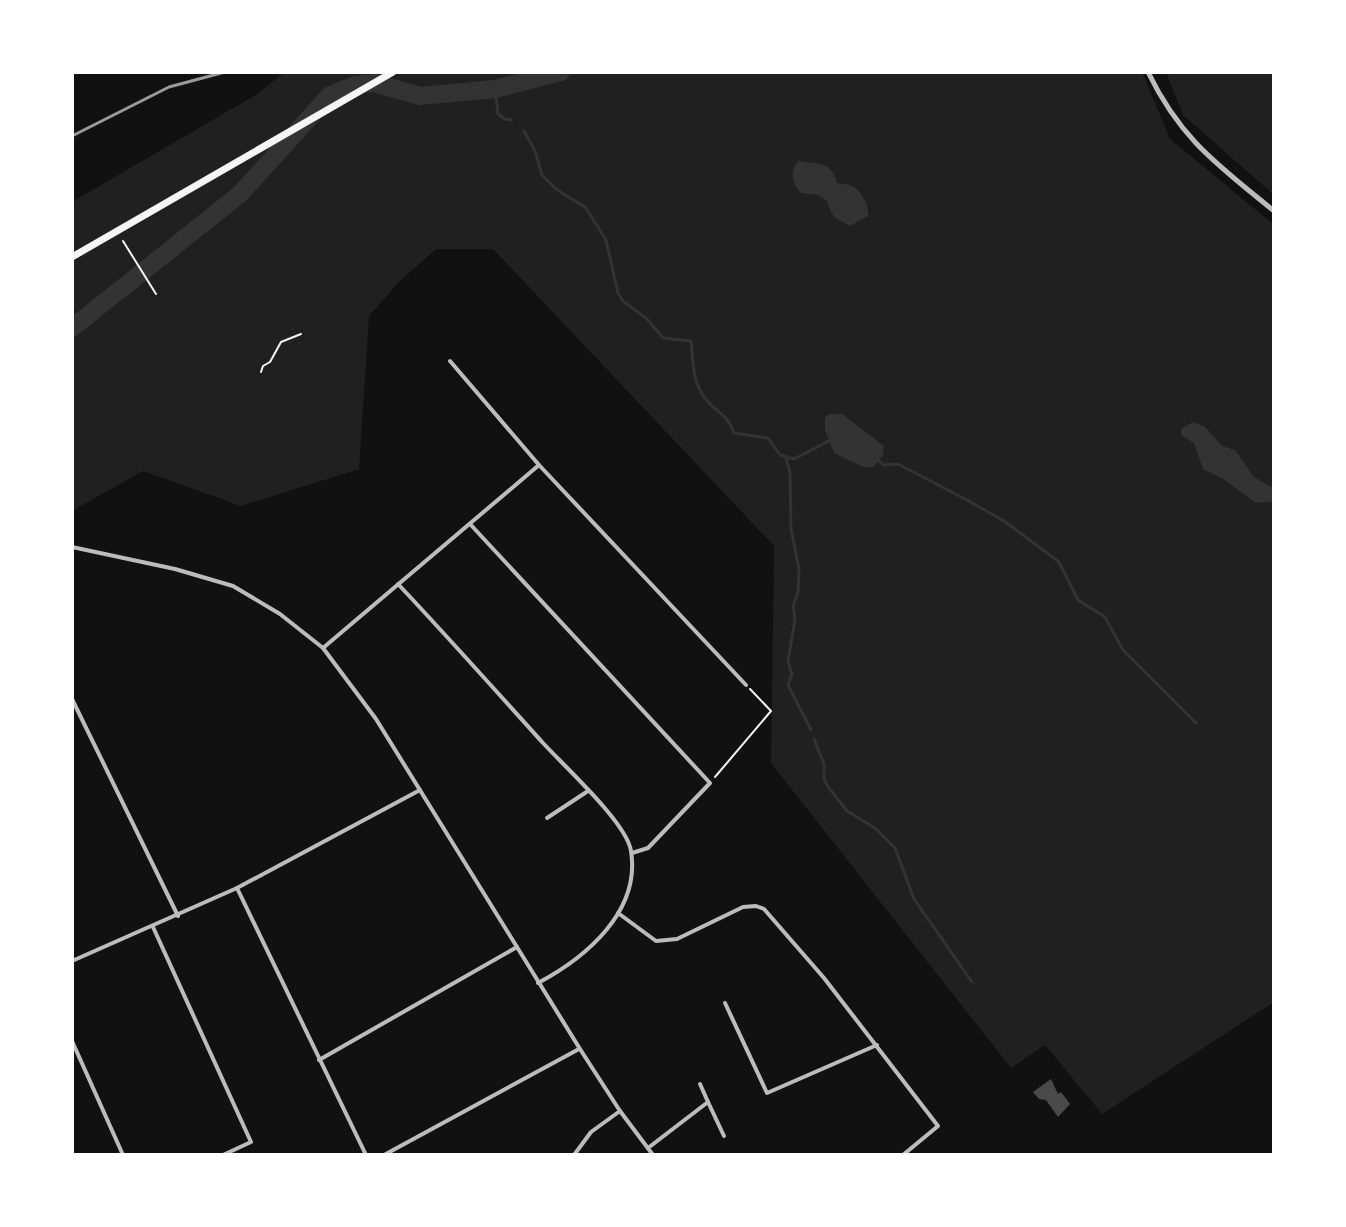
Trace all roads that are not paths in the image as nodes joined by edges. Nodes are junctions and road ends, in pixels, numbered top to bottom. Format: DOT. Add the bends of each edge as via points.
graph roads {
  1 [pos="393,72"];
  2 [pos="1148,72"];
  3 [pos="1274,211"];
  4 [pos="72,257"];
  5 [pos="450,361"];
  6 [pos="539,465"];
  7 [pos="470,524"];
  8 [pos="72,547"];
  9 [pos="398,584"];
  10 [pos="323,648"];
  11 [pos="746,685"];
  12 [pos="72,699"];
  13 [pos="420,790"];
  14 [pos="588,791"];
  15 [pos="547,818"];
  16 [pos="632,853"];
  17 [pos="237,888"];
  18 [pos="618,913"];
  19 [pos="178,916"];
  20 [pos="153,927"];
  21 [pos="517,947"];
  22 [pos="72,961"];
  23 [pos="538,983"];
  24 [pos="725,1003"];
  25 [pos="72,1041"];
  26 [pos="877,1045"];
  27 [pos="580,1049"];
  28 [pos="319,1060"];
  29 [pos="700,1084"];
  30 [pos="708,1102"];
  31 [pos="620,1111"];
  32 [pos="724,1136"];
  33 [pos="648,1148"];
  34 [pos="123,1155"];
  35 [pos="223,1155"];
  36 [pos="366,1155"];
  37 [pos="384,1155"];
  38 [pos="574,1155"];
  39 [pos="653,1155"];
  40 [pos="903,1155"];
  1 -- 4 [label="main road"];
  2 -- 3 [label="street" via="1181,129"];
  5 -- 6 [label="street"];
  6 -- 7 [label="street"];
  6 -- 11 [label="street"];
  7 -- 9 [label="street"];
  7 -- 16 [label="street" via="710,783 648,848"];
  8 -- 10 [label="street" via="233,586"];
  9 -- 10 [label="street"];
  9 -- 14 [label="street"];
  10 -- 13 [label="street"];
  12 -- 19 [label="street"];
  13 -- 17 [label="street"];
  13 -- 21 [label="street"];
  14 -- 15 [label="street"];
  14 -- 16 [label="street" via="624,833"];
  16 -- 18 [label="street"];
  17 -- 19 [label="street"];
  17 -- 28 [label="street"];
  18 -- 23 [label="street" via="585,954"];
  18 -- 26 [label="street" via="648,937 665,941 743,907 764,909"];
  19 -- 20 [label="street"];
  20 -- 22 [label="street"];
  20 -- 35 [label="street" via="251,1142"];
  21 -- 23 [label="street"];
  21 -- 28 [label="street"];
  23 -- 27 [label="street"];
  24 -- 26 [label="street" via="767,1093"];
  25 -- 34 [label="street"];
  26 -- 40 [label="street" via="938,1126"];
  27 -- 31 [label="street"];
  27 -- 37 [label="street"];
  28 -- 36 [label="street"];
  29 -- 30 [label="street"];
  30 -- 32 [label="street"];
  30 -- 33 [label="street"];
  31 -- 33 [label="street"];
  31 -- 38 [label="street" via="591,1132"];
  33 -- 39 [label="street"];
}
